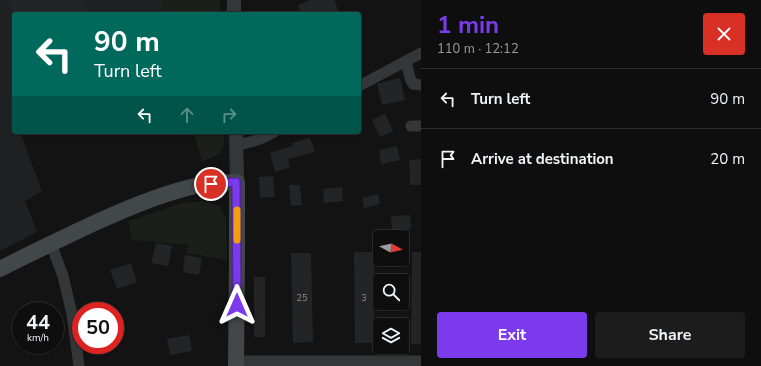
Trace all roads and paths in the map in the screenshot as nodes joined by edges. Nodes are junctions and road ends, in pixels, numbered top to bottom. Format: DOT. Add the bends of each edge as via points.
graph roads {
  1 [pos="234,0"];
  2 [pos="234,12"];
  3 [pos="421,53"];
  4 [pos="406,61"];
  5 [pos="361,85"];
  6 [pos="421,85"];
  7 [pos="270,134"];
  8 [pos="236,138"];
  9 [pos="236,182"];
  10 [pos="51,244"];
  11 [pos="0,269"];
  12 [pos="421,361"];
  13 [pos="236,363"];
  14 [pos="79,366"];
  1 -- 2 [label="street"];
  3 -- 4 [label="street"];
  4 -- 5 [label="street"];
  4 -- 6 [label="street" via="413,84"];
  7 -- 8 [label="street" via="245,144"];
  8 -- 9 [label="street"];
  9 -- 10 [label="main road" via="192,187 162,196"];
  9 -- 13 [label="main road"];
  10 -- 11 [label="main road"];
  10 -- 14 [label="street" via="63,276 72,314"];
  12 -- 13 [label="street"];
}
